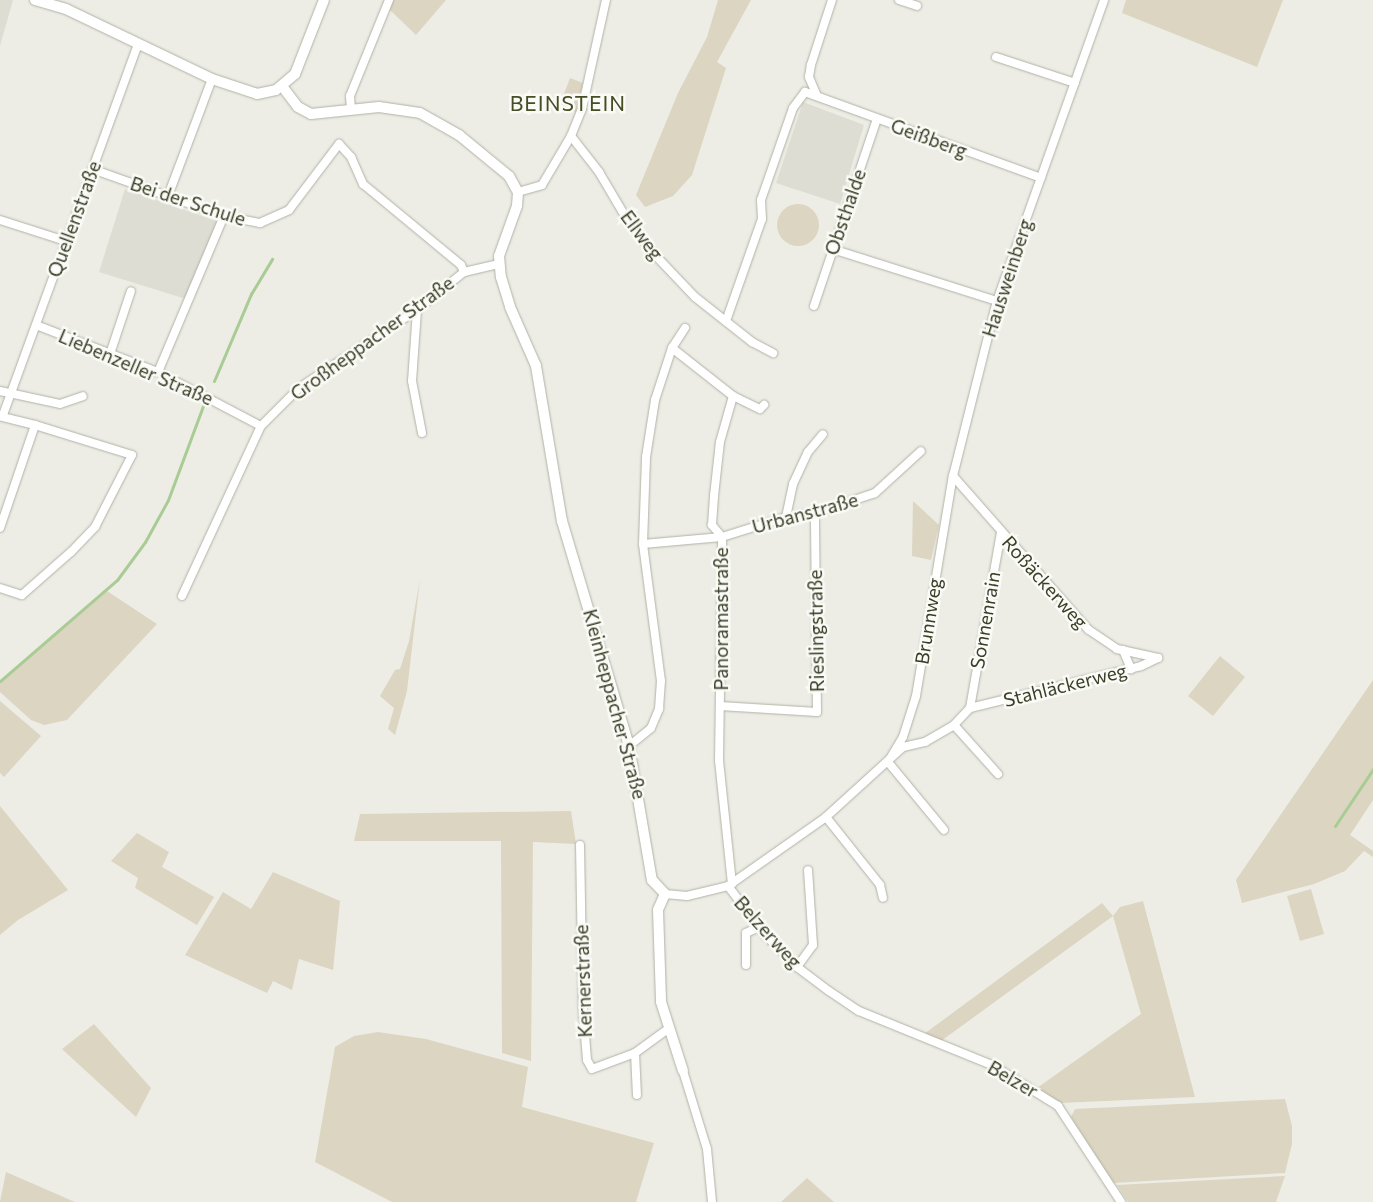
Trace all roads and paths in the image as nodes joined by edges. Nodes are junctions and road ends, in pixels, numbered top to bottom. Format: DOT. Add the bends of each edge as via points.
graph roads {
  1 [pos="35,0"];
  2 [pos="324,0"];
  3 [pos="389,0"];
  4 [pos="606,0"];
  5 [pos="832,0"];
  6 [pos="899,0"];
  7 [pos="1104,0"];
  8 [pos="58,3"];
  9 [pos="917,6"];
  10 [pos="138,44"];
  11 [pos="996,57"];
  12 [pos="212,79"];
  13 [pos="1075,84"];
  14 [pos="282,86"];
  15 [pos="817,96"];
  16 [pos="351,110"];
  17 [pos="877,119"];
  18 [pos="571,136"];
  19 [pos="92,169"];
  20 [pos="1041,178"];
  21 [pos="518,192"];
  22 [pos="168,196"];
  23 [pos="224,216"];
  24 [pos="0,220"];
  25 [pos="66,241"];
  26 [pos="832,249"];
  27 [pos="499,264"];
  28 [pos="464,272"];
  29 [pos="131,290"];
  30 [pos="997,300"];
  31 [pos="814,306"];
  32 [pos="418,310"];
  33 [pos="726,322"];
  34 [pos="36,325"];
  35 [pos="685,328"];
  36 [pos="672,348"];
  37 [pos="773,353"];
  38 [pos="110,354"];
  39 [pos="158,372"];
  40 [pos="0,391"];
  41 [pos="9,395"];
  42 [pos="83,396"];
  43 [pos="733,396"];
  44 [pos="764,404"];
  45 [pos="1,416"];
  46 [pos="35,425"];
  47 [pos="261,426"];
  48 [pos="422,433"];
  49 [pos="823,434"];
  50 [pos="921,451"];
  51 [pos="953,476"];
  52 [pos="815,513"];
  53 [pos="786,516"];
  54 [pos="0,528"];
  55 [pos="1001,533"];
  56 [pos="722,537"];
  57 [pos="644,544"];
  58 [pos="0,588"];
  59 [pos="182,596"];
  60 [pos="1123,650"];
  61 [pos="1158,658"];
  62 [pos="1131,669"];
  63 [pos="720,706"];
  64 [pos="970,708"];
  65 [pos="954,725"];
  66 [pos="629,746"];
  67 [pos="888,762"];
  68 [pos="998,774"];
  69 [pos="826,817"];
  70 [pos="944,830"];
  71 [pos="580,845"];
  72 [pos="808,870"];
  73 [pos="730,885"];
  74 [pos="664,894"];
  75 [pos="883,898"];
  76 [pos="759,927"];
  77 [pos="746,965"];
  78 [pos="797,967"];
  79 [pos="860,1011"];
  80 [pos="667,1030"];
  81 [pos="635,1053"];
  82 [pos="683,1071"];
  83 [pos="637,1095"];
  84 [pos="712,1202"];
  85 [pos="1121,1202"];
  1 -- 8 [label="street"];
  2 -- 14 [label="street" via="299,65"];
  3 -- 16 [label="street" via="350,96"];
  4 -- 18 [label="street" via="584,102"];
  5 -- 15 [label="street" via="811,64 809,77"];
  6 -- 9 [label="street"];
  7 -- 13 [label="street, Hausweinberg"];
  8 -- 10 [label="street"];
  10 -- 12 [label="street"];
  10 -- 19 [label="street, Quellenstraße"];
  11 -- 13 [label="street"];
  12 -- 14 [label="street" via="257,94"];
  12 -- 22 [label="street"];
  13 -- 20 [label="street, Hausweinberg"];
  14 -- 16 [label="street" via="298,108 306,112"];
  15 -- 17 [label="street, Geißberg"];
  15 -- 33 [label="street" via="805,92 793,108 761,200 762,219"];
  16 -- 21 [label="street" via="397,108 437,121 509,176"];
  17 -- 20 [label="street, Geißberg"];
  17 -- 26 [label="street, Obsthalde"];
  18 -- 21 [label="street" via="542,185"];
  18 -- 33 [label="street, Ellweg" via="599,172 629,223 655,255 695,297"];
  19 -- 22 [label="street, Bei der Schule"];
  19 -- 25 [label="street, Quellenstraße"];
  20 -- 30 [label="street, Hausweinberg"];
  21 -- 27 [label="street" via="517,206 501,248"];
  22 -- 23 [label="street, Bei der Schule"];
  23 -- 28 [label="street, Bei der Schule" via="266,222 289,210 339,144 351,157 363,184 461,265"];
  23 -- 39 [label="street"];
  24 -- 25 [label="street"];
  25 -- 34 [label="street, Quellenstraße"];
  26 -- 30 [label="street"];
  26 -- 31 [label="street, Obsthalde"];
  27 -- 28 [label="street, Großheppacher Straße"];
  27 -- 66 [label="street, Kleinheppacher Straße" via="510,307 536,366 562,521"];
  28 -- 32 [label="street, Großheppacher Straße"];
  29 -- 38 [label="street"];
  30 -- 51 [label="street, Hausweinberg"];
  32 -- 47 [label="street, Großheppacher Straße" via="299,388"];
  32 -- 48 [label="street" via="412,380"];
  33 -- 37 [label="street, Ellweg"];
  34 -- 38 [label="street, Liebenzeller Straße"];
  34 -- 41 [label="street, Quellenstraße"];
  35 -- 36 [label="street"];
  36 -- 43 [label="street"];
  36 -- 57 [label="street" via="655,400 648,447"];
  38 -- 39 [label="street, Liebenzeller Straße"];
  39 -- 47 [label="street, Liebenzeller Straße"];
  40 -- 41 [label="street"];
  41 -- 42 [label="street" via="60,404"];
  41 -- 45 [label="street, Quellenstraße"];
  43 -- 44 [label="street" via="760,410"];
  43 -- 56 [label="street, Panoramastraße" via="720,442 714,496 712,525"];
  45 -- 46 [label="street"];
  46 -- 54 [label="street"];
  46 -- 58 [label="street" via="132,455 95,527 71,552 22,595"];
  47 -- 59 [label="street, Großheppacher Straße"];
  49 -- 53 [label="street" via="808,452 793,484"];
  50 -- 52 [label="street, Urbanstraße" via="875,493"];
  51 -- 55 [label="street, Roßäckerweg"];
  51 -- 67 [label="street, Brunnweg" via="916,696 904,737"];
  52 -- 53 [label="street, Urbanstraße"];
  52 -- 63 [label="street, Rieslingstraße" via="817,712"];
  53 -- 56 [label="street, Urbanstraße"];
  55 -- 60 [label="street, Roßäckerweg" via="1082,624"];
  55 -- 64 [label="street, Sonnenrain"];
  56 -- 57 [label="street, Urbanstraße"];
  56 -- 63 [label="street, Panoramastraße"];
  57 -- 66 [label="street" via="661,682 659,709 650,728"];
  60 -- 61 [label="street, Roßäckerweg"];
  60 -- 62 [label="street"];
  61 -- 62 [label="street, Stahläckerweg"];
  62 -- 64 [label="street, Stahläckerweg"];
  63 -- 73 [label="street, Panoramastraße" via="719,760"];
  64 -- 65 [label="street, Brunnweg"];
  65 -- 67 [label="street, Brunnweg" via="925,742 903,747"];
  65 -- 68 [label="street"];
  66 -- 74 [label="street, Kleinheppacher Straße" via="652,880"];
  67 -- 69 [label="street, Brunnweg"];
  67 -- 70 [label="street"];
  69 -- 73 [label="street, Brunnweg"];
  69 -- 75 [label="street" via="880,885"];
  71 -- 81 [label="street, Kernerstraße" via="587,1060 592,1069"];
  72 -- 78 [label="street" via="813,945"];
  73 -- 74 [label="street, Brunnweg" via="688,896"];
  73 -- 76 [label="street, Belzerweg"];
  74 -- 80 [label="street" via="658,910 658,946 660,1002"];
  76 -- 77 [label="street" via="746,933"];
  76 -- 78 [label="street, Belzerweg"];
  78 -- 79 [label="street, Belzerweg"];
  79 -- 85 [label="street, Belzer" via="992,1065 1058,1106"];
  80 -- 81 [label="street, Kernerstraße"];
  80 -- 82 [label="street"];
  81 -- 83 [label="street"];
  82 -- 84 [label="street" via="707,1149"];
}
